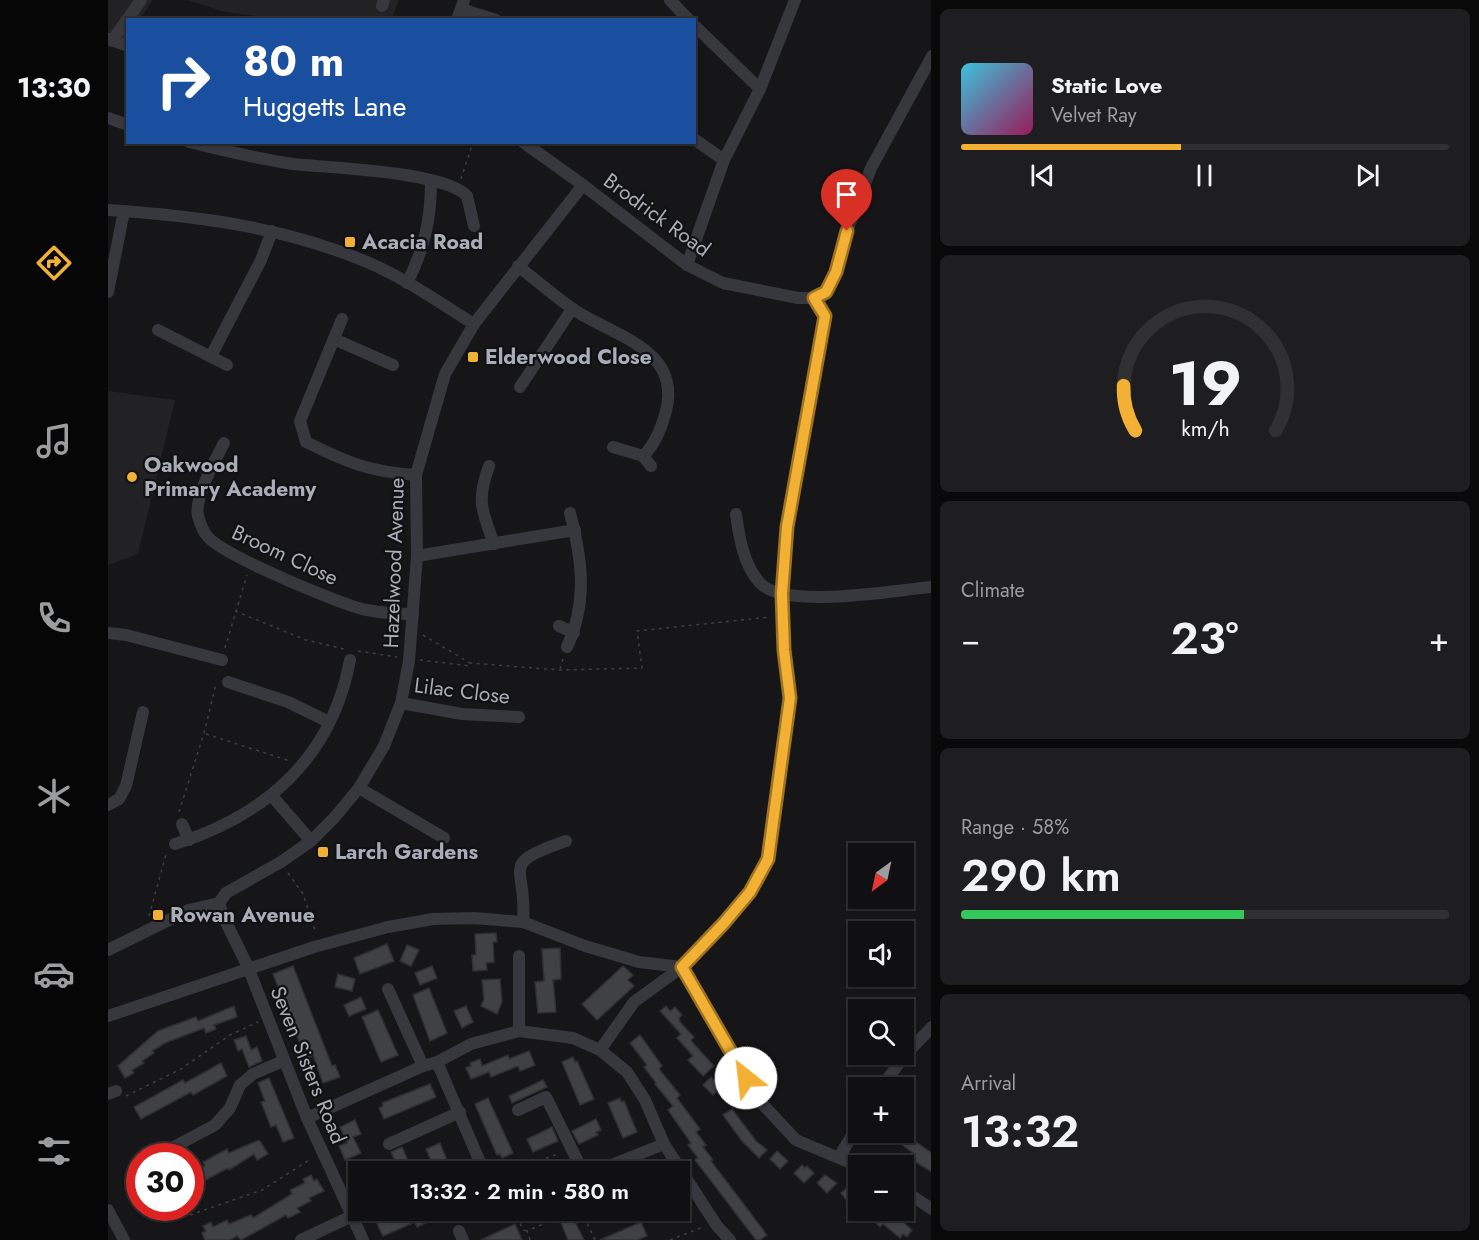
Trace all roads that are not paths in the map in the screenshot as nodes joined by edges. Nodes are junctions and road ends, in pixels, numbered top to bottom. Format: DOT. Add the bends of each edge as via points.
graph roads {
  1 [pos="141,0"];
  2 [pos="670,0"];
  3 [pos="795,0"];
  4 [pos="461,10"];
  5 [pos="127,18"];
  6 [pos="489,18"];
  7 [pos="687,18"];
  8 [pos="126,19"];
  9 [pos="696,27"];
  10 [pos="110,40"];
  11 [pos="126,45"];
  12 [pos="931,59"];
  13 [pos="760,89"];
  14 [pos="108,118"];
  15 [pos="126,124"];
  16 [pos="696,140"];
  17 [pos="198,144"];
  18 [pos="526,144"];
  19 [pos="724,160"];
  20 [pos="431,182"];
  21 [pos="583,185"];
  22 [pos="108,210"];
  23 [pos="124,211"];
  24 [pos="474,226"];
  25 [pos="272,231"];
  26 [pos="687,265"];
  27 [pos="518,266"];
  28 [pos="407,283"];
  29 [pos="108,292"];
  30 [pos="814,298"];
  31 [pos="572,309"];
  32 [pos="342,319"];
  33 [pos="474,324"];
  34 [pos="158,330"];
  35 [pos="334,339"];
  36 [pos="211,356"];
  37 [pos="227,365"];
  38 [pos="393,365"];
  39 [pos="519,387"];
  40 [pos="224,443"];
  41 [pos="613,447"];
  42 [pos="489,466"];
  43 [pos="416,475"];
  44 [pos="570,513"];
  45 [pos="736,514"];
  46 [pos="575,530"];
  47 [pos="494,544"];
  48 [pos="417,556"];
  49 [pos="931,587"];
  50 [pos="782,594"];
  51 [pos="413,614"];
  52 [pos="559,626"];
  53 [pos="108,633"];
  54 [pos="573,633"];
  55 [pos="567,646"];
  56 [pos="351,654"];
  57 [pos="222,660"];
  58 [pos="223,681"];
  59 [pos="401,703"];
  60 [pos="143,712"];
  61 [pos="519,717"];
  62 [pos="328,722"];
  63 [pos="359,788"];
  64 [pos="272,796"];
  65 [pos="108,805"];
  66 [pos="180,822"];
  67 [pos="444,838"];
  68 [pos="189,840"];
  69 [pos="311,841"];
  70 [pos="566,841"];
  71 [pos="172,844"];
  72 [pos="219,903"];
  73 [pos="523,922"];
  74 [pos="110,944"];
  75 [pos="519,956"];
  76 [pos="682,967"];
  77 [pos="248,968"];
  78 [pos="388,989"];
  79 [pos="108,1016"];
  80 [pos="931,1028"];
  81 [pos="519,1031"];
  82 [pos="600,1050"];
  83 [pos="283,1061"];
  84 [pos="437,1062"];
  85 [pos="423,1066"];
  86 [pos="889,1077"];
  87 [pos="518,1110"];
  88 [pos="460,1113"];
  89 [pos="307,1118"];
  90 [pos="848,1142"];
  91 [pos="181,1143"];
  92 [pos="390,1144"];
  93 [pos="664,1144"];
  94 [pos="839,1156"];
  95 [pos="480,1161"];
  96 [pos="578,1161"];
  97 [pos="622,1161"];
  98 [pos="848,1161"];
  99 [pos="914,1197"];
  100 [pos="348,1207"];
  101 [pos="931,1208"];
  102 [pos="108,1210"];
  103 [pos="348,1218"];
  104 [pos="354,1221"];
  105 [pos="124,1240"];
  106 [pos="301,1240"];
  107 [pos="363,1240"];
  108 [pos="730,1240"];
  1 -- 5 [label="street"];
  2 -- 7 [label="street"];
  3 -- 13 [label="street"];
  4 -- 6 [label="street"];
  8 -- 10 [label="street"];
  9 -- 13 [label="street"];
  10 -- 11 [label="street"];
  12 -- 30 [label="street" via="871,168 836,272 826,292"];
  13 -- 19 [label="street"];
  14 -- 15 [label="street"];
  16 -- 19 [label="street"];
  17 -- 20 [label="street" via="292,164 371,170"];
  18 -- 21 [label="street, Brodrick Road"];
  19 -- 26 [label="street"];
  20 -- 24 [label="street" via="449,184 467,196"];
  20 -- 28 [label="street" via="431,211 419,258"];
  21 -- 26 [label="street, Brodrick Road"];
  21 -- 27 [label="street, Hazelwood Avenue"];
  22 -- 23 [label="street"];
  23 -- 25 [label="street" via="206,218"];
  23 -- 29 [label="street"];
  25 -- 28 [label="street" via="368,263"];
  25 -- 36 [label="street" via="252,279"];
  26 -- 30 [label="street, Brodrick Road" via="723,283"];
  27 -- 31 [label="street"];
  27 -- 33 [label="street, Hazelwood Avenue"];
  28 -- 33 [label="street"];
  30 -- 50 [label="street" via="825,316 787,527"];
  31 -- 39 [label="street" via="534,378"];
  31 -- 41 [label="street" via="631,340 660,363 669,399 647,461"];
  32 -- 35 [label="street"];
  33 -- 43 [label="street, Hazelwood Avenue" via="445,374"];
  34 -- 36 [label="street"];
  35 -- 38 [label="street"];
  35 -- 43 [label="street" via="300,421 306,442 357,466"];
  36 -- 37 [label="street"];
  40 -- 51 [label="street, Broom Close" via="202,491 198,514 208,538 328,597 366,610"];
  42 -- 47 [label="street" via="481,500"];
  43 -- 48 [label="street, Hazelwood Avenue"];
  44 -- 46 [label="street"];
  45 -- 50 [label="street" via="749,565 761,584"];
  46 -- 47 [label="street"];
  46 -- 54 [label="street" via="582,564"];
  47 -- 48 [label="street"];
  48 -- 51 [label="street, Hazelwood Avenue"];
  49 -- 50 [label="street" via="805,598"];
  50 -- 76 [label="street" via="790,698 768,859 750,892"];
  51 -- 59 [label="street, Hazelwood Avenue"];
  52 -- 54 [label="street"];
  53 -- 57 [label="street"];
  54 -- 55 [label="street"];
  56 -- 62 [label="street" via="338,704"];
  58 -- 62 [label="street" via="288,702"];
  59 -- 61 [label="street, Lilac Close" via="462,714"];
  59 -- 63 [label="street, Hazelwood Avenue" via="384,746"];
  60 -- 65 [label="street" via="126,786 119,799"];
  62 -- 64 [label="street" via="317,746"];
  63 -- 67 [label="street"];
  63 -- 69 [label="street, Hazelwood Avenue"];
  64 -- 68 [label="street" via="224,825"];
  64 -- 69 [label="street"];
  66 -- 68 [label="street"];
  68 -- 71 [label="street"];
  69 -- 72 [label="street, Hazelwood Avenue" via="226,893"];
  70 -- 73 [label="street" via="522,861 519,870"];
  72 -- 74 [label="street, Hazelwood Avenue" via="189,910 144,933"];
  72 -- 77 [label="street, Seven Sisters Road"];
  73 -- 76 [label="street" via="607,953"];
  73 -- 77 [label="street" via="433,919 368,932"];
  75 -- 81 [label="street"];
  76 -- 82 [label="street" via="634,1002"];
  76 -- 94 [label="street" via="756,1097 796,1140"];
  77 -- 79 [label="street"];
  77 -- 83 [label="street, Seven Sisters Road"];
  78 -- 85 [label="street"];
  80 -- 86 [label="street"];
  81 -- 82 [label="street" via="573,1038"];
  81 -- 84 [label="street" via="471,1044"];
  82 -- 93 [label="street" via="627,1072 645,1100"];
  83 -- 89 [label="street, Seven Sisters Road"];
  83 -- 91 [label="street" via="253,1074 240,1085 230,1108 215,1125"];
  84 -- 85 [label="street"];
  84 -- 88 [label="street"];
  85 -- 89 [label="street"];
  87 -- 96 [label="street" via="546,1097"];
  88 -- 92 [label="street"];
  88 -- 95 [label="street"];
  89 -- 100 [label="street, Seven Sisters Road"];
  90 -- 94 [label="street"];
  93 -- 97 [label="street"];
  93 -- 108 [label="street"];
  94 -- 98 [label="street"];
  99 -- 101 [label="street"];
  102 -- 105 [label="street"];
  103 -- 106 [label="street"];
  104 -- 107 [label="street, Seven Sisters Road"];
}
